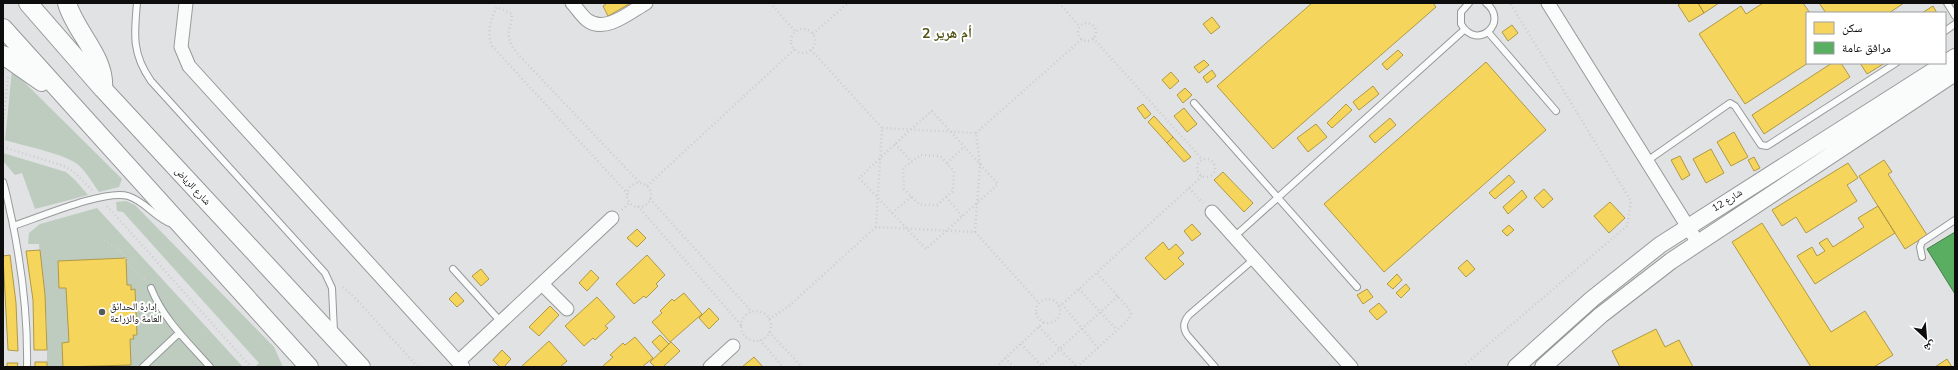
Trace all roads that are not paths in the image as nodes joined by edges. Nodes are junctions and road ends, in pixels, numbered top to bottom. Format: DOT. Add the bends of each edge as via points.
graph roads {
  1 [pos="28,3"];
  2 [pos="67,3"];
  3 [pos="137,3"];
  4 [pos="186,3"];
  5 [pos="572,3"];
  6 [pos="646,3"];
  7 [pos="1486,3"];
  8 [pos="1548,3"];
  9 [pos="1947,3"];
  10 [pos="1465,4"];
  11 [pos="1955,16"];
  12 [pos="1955,24"];
  13 [pos="3,28"];
  14 [pos="1464,30"];
  15 [pos="1946,30"];
  16 [pos="1488,32"];
  17 [pos="6,57"];
  18 [pos="1955,57"];
  19 [pos="1946,63"];
  20 [pos="1894,64"];
  21 [pos="1944,64"];
  22 [pos="1955,73"];
  23 [pos="103,89"];
  24 [pos="70,102"];
  25 [pos="1194,103"];
  26 [pos="1556,111"];
  27 [pos="1647,161"];
  28 [pos="3,182"];
  29 [pos="1278,198"];
  30 [pos="1212,212"];
  31 [pos="612,218"];
  32 [pos="1955,220"];
  33 [pos="13,226"];
  34 [pos="1687,226"];
  35 [pos="182,227"];
  36 [pos="1234,237"];
  37 [pos="1698,243"];
  38 [pos="1922,257"];
  39 [pos="1254,259"];
  40 [pos="453,269"];
  41 [pos="542,284"];
  42 [pos="1356,287"];
  43 [pos="151,288"];
  44 [pos="567,309"];
  45 [pos="501,322"];
  46 [pos="180,333"];
  47 [pos="336,339"];
  48 [pos="733,346"];
  49 [pos="300,360"];
  50 [pos="461,364"];
  51 [pos="26,367"];
  52 [pos="143,367"];
  53 [pos="210,367"];
  54 [pos="361,367"];
  55 [pos="710,367"];
  56 [pos="1215,367"];
  57 [pos="1352,367"];
  58 [pos="1516,367"];
  59 [pos="1543,367"];
  1 -- 23 [label="main road, شارع الرياض"];
  2 -- 23 [label="main road" via="74,21 100,65"];
  3 -- 47 [label="lane" via="134,35 138,59 144,71 325,273 332,288 332,317"];
  4 -- 50 [label="street" via="181,48 189,66"];
  5 -- 6 [label="street" via="587,20 603,24 612,22"];
  7 -- 16 [label="lane" via="1495,17"];
  8 -- 27 [label="street"];
  9 -- 11 [label="lane"];
  10 -- 14 [label="lane" via="1460,18"];
  12 -- 15 [label="lane"];
  13 -- 24 [label="main road"];
  14 -- 16 [label="lane" via="1473,35"];
  14 -- 29 [label="lane"];
  16 -- 26 [label="lane"];
  17 -- 24 [label="main road"];
  18 -- 19 [label="street, شارع 12"];
  20 -- 27 [label="lane" via="1767,146 1761,145 1735,106 1730,103"];
  21 -- 34 [label="street, شارع 12"];
  22 -- 37 [label="street, شارع 12"];
  23 -- 47 [label="main road, شارع الرياض"];
  24 -- 35 [label="main road"];
  25 -- 29 [label="lane"];
  27 -- 34 [label="street"];
  28 -- 33 [label="lane"];
  29 -- 36 [label="lane"];
  29 -- 42 [label="lane"];
  30 -- 36 [label="street"];
  31 -- 41 [label="street"];
  32 -- 38 [label="lane" via="1922,242"];
  33 -- 35 [label="lane" via="99,197 119,194 139,202 164,221"];
  33 -- 51 [label="lane" via="26,316"];
  34 -- 37 [label="street"];
  34 -- 58 [label="street, شارع 12" via="1625,272"];
  35 -- 49 [label="main road"];
  36 -- 39 [label="street"];
  37 -- 59 [label="street, شارع 12" via="1601,315"];
  39 -- 56 [label="lane" via="1189,315 1184,323 1185,332"];
  39 -- 57 [label="street"];
  40 -- 45 [label="lane"];
  41 -- 44 [label="street"];
  41 -- 45 [label="street"];
  43 -- 46 [label="lane" via="162,312"];
  45 -- 50 [label="street"];
  46 -- 52 [label="lane"];
  46 -- 53 [label="lane"];
  47 -- 54 [label="main road, شارع الرياض"];
  48 -- 55 [label="street"];
}
